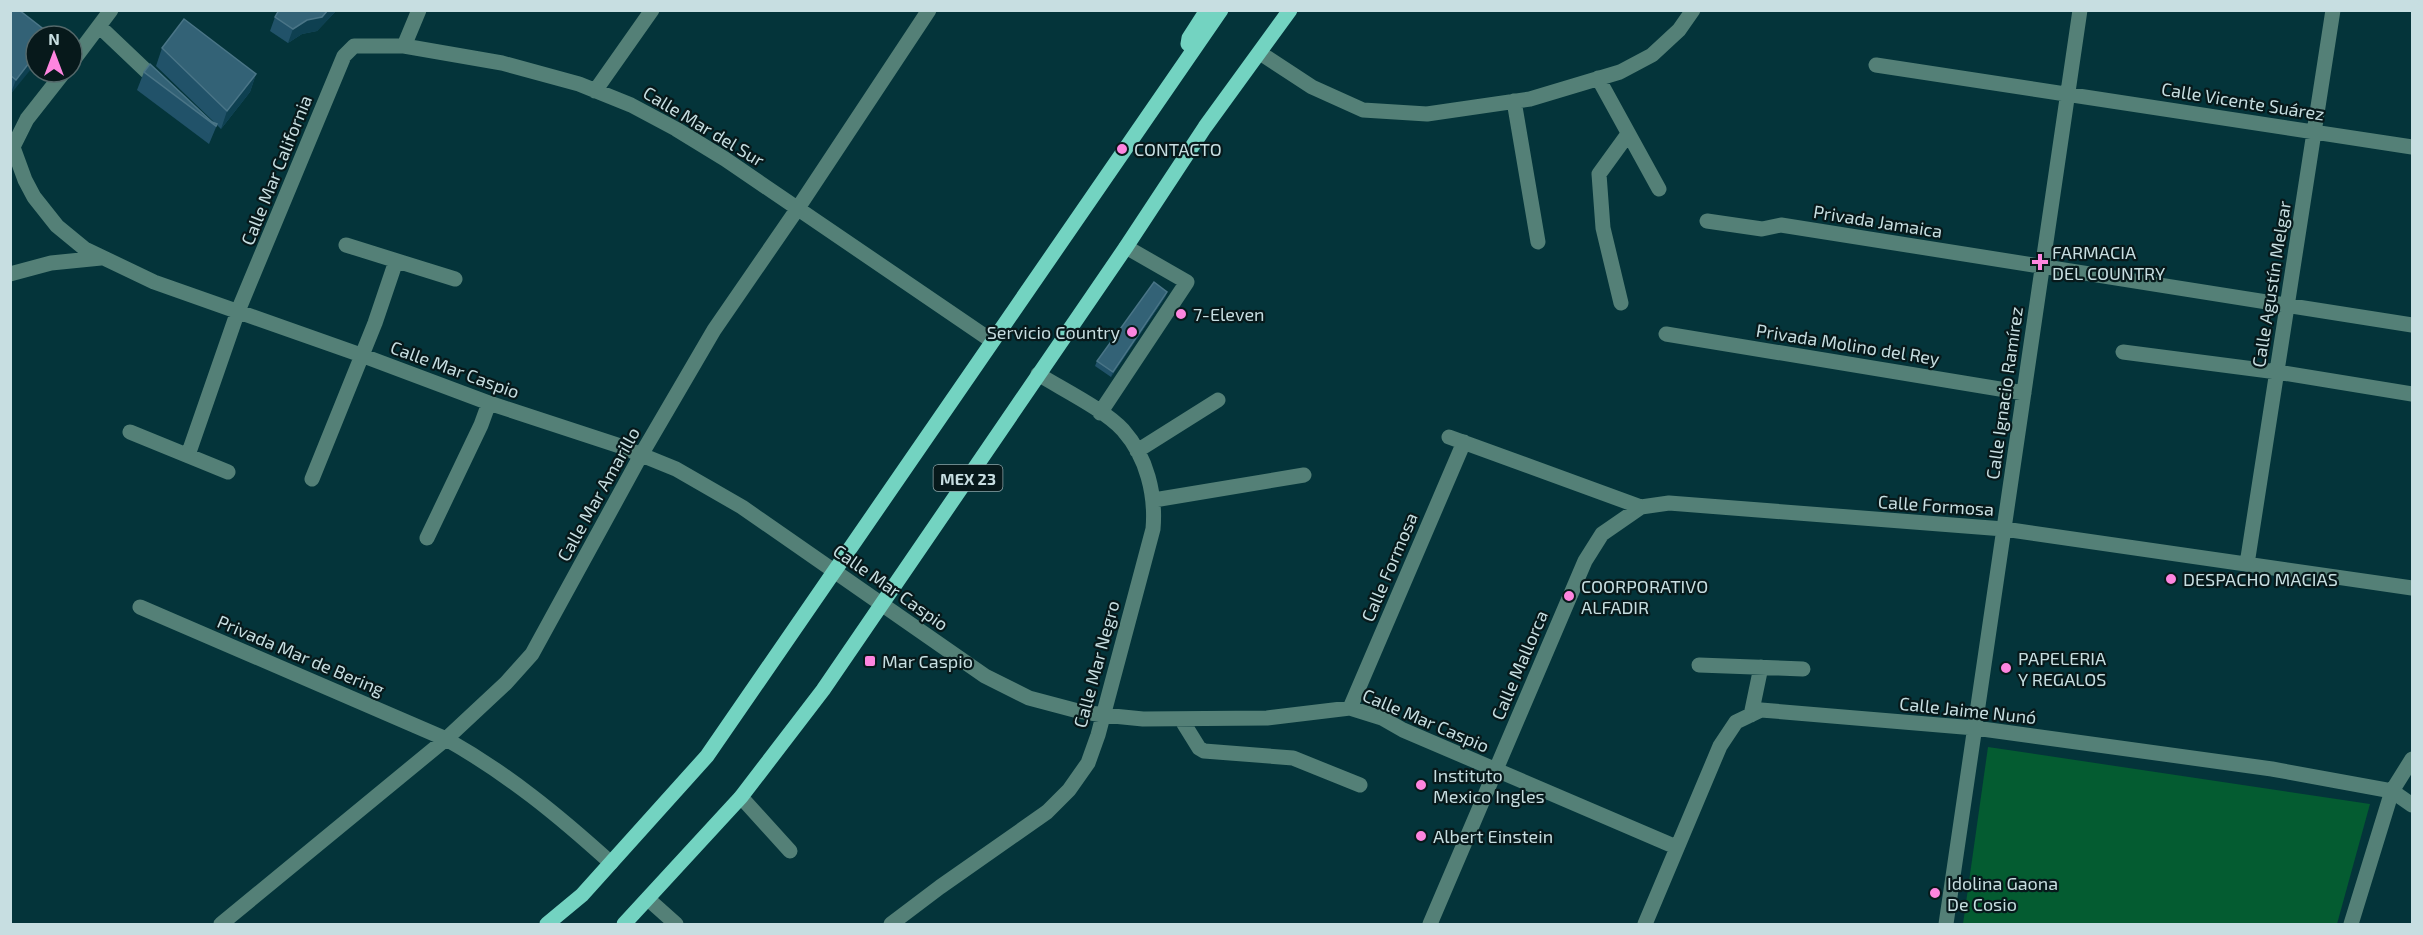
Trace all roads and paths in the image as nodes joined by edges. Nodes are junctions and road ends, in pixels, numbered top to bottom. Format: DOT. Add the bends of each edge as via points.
graph roads {
  1 [pos="111,10"];
  2 [pos="418,10"];
  3 [pos="652,10"];
  4 [pos="929,10"];
  5 [pos="1221,10"];
  6 [pos="1693,10"];
  7 [pos="2080,10"];
  8 [pos="2333,10"];
  9 [pos="1289,11"];
  10 [pos="1203,12"];
  11 [pos="99,27"];
  12 [pos="84,46"];
  13 [pos="354,46"];
  14 [pos="404,46"];
  15 [pos="1260,53"];
  16 [pos="1189,55"];
  17 [pos="1876,65"];
  18 [pos="1598,78"];
  19 [pos="55,84"];
  20 [pos="595,91"];
  21 [pos="2068,94"];
  22 [pos="172,95"];
  23 [pos="1514,101"];
  24 [pos="2314,132"];
  25 [pos="1628,134"];
  26 [pos="11,144"];
  27 [pos="2412,147"];
  28 [pos="1659,189"];
  29 [pos="798,208"];
  30 [pos="1707,221"];
  31 [pos="1538,242"];
  32 [pos="346,245"];
  33 [pos="1126,247"];
  34 [pos="101,258"];
  35 [pos="396,261"];
  36 [pos="2042,267"];
  37 [pos="10,274"];
  38 [pos="455,279"];
  39 [pos="1621,303"];
  40 [pos="2288,306"];
  41 [pos="238,311"];
  42 [pos="2412,326"];
  43 [pos="1666,334"];
  44 [pos="992,341"];
  45 [pos="2123,352"];
  46 [pos="361,355"];
  47 [pos="2277,372"];
  48 [pos="1038,375"];
  49 [pos="2024,393"];
  50 [pos="2412,394"];
  51 [pos="1218,400"];
  52 [pos="489,403"];
  53 [pos="1100,413"];
  54 [pos="130,432"];
  55 [pos="1449,437"];
  56 [pos="1464,442"];
  57 [pos="1137,451"];
  58 [pos="641,455"];
  59 [pos="188,456"];
  60 [pos="228,472"];
  61 [pos="1304,476"];
  62 [pos="312,479"];
  63 [pos="1154,500"];
  64 [pos="1641,507"];
  65 [pos="2004,529"];
  66 [pos="427,538"];
  67 [pos="2247,564"];
  68 [pos="835,570"];
  69 [pos="2412,588"];
  70 [pos="881,605"];
  71 [pos="140,608"];
  72 [pos="1699,665"];
  73 [pos="1761,667"];
  74 [pos="1803,669"];
  75 [pos="1350,708"];
  76 [pos="1103,715"];
  77 [pos="1751,715"];
  78 [pos="1181,719"];
  79 [pos="1975,728"];
  80 [pos="446,739"];
  81 [pos="2412,759"];
  82 [pos="1495,770"];
  83 [pos="1360,785"];
  84 [pos="2392,791"];
  85 [pos="741,797"];
  86 [pos="2412,805"];
  87 [pos="1677,848"];
  88 [pos="790,851"];
  89 [pos="610,863"];
  90 [pos="648,899"];
  91 [pos="221,924"];
  92 [pos="548,924"];
  93 [pos="624,924"];
  94 [pos="675,924"];
  95 [pos="891,924"];
  96 [pos="1430,924"];
  97 [pos="1645,924"];
  98 [pos="1946,924"];
  99 [pos="2351,924"];
  1 -- 11 [label="street"];
  2 -- 14 [label="street"];
  3 -- 20 [label="street"];
  4 -- 29 [label="street, Calle Mar Amarillo"];
  5 -- 16 [label="main road, MEX 23"];
  6 -- 18 [label="street" via="1679,30 1652,55 1620,72"];
  7 -- 21 [label="street, Calle Ignacio Ramírez"];
  8 -- 24 [label="street, Calle Agustín Melgar"];
  9 -- 15 [label="main road, MEX 23"];
  10 -- 16 [label="main road, MEX 23" via="1190,38"];
  11 -- 12 [label="street"];
  11 -- 22 [label="street"];
  13 -- 14 [label="street, Calle Mar del Sur"];
  13 -- 41 [label="street, Calle Mar California" via="344,56"];
  14 -- 20 [label="street, Calle Mar del Sur" via="502,63"];
  15 -- 23 [label="street" via="1312,87 1363,110 1427,114"];
  15 -- 33 [label="main road, MEX 23"];
  16 -- 44 [label="main road, MEX 23"];
  17 -- 21 [label="street, Calle Vicente Suárez"];
  18 -- 23 [label="street"];
  18 -- 25 [label="street"];
  19 -- 26 [label="street"];
  20 -- 29 [label="street, Calle Mar del Sur" via="676,129"];
  21 -- 24 [label="street, Calle Vicente Suárez"];
  21 -- 36 [label="street, Calle Ignacio Ramírez"];
  23 -- 31 [label="street"];
  24 -- 27 [label="street, Calle Vicente Suárez"];
  24 -- 40 [label="street, Calle Agustín Melgar"];
  25 -- 28 [label="street"];
  25 -- 39 [label="street" via="1599,174 1603,228"];
  26 -- 34 [label="street, Calle Mar Caspio" via="25,180 45,213 70,238"];
  29 -- 44 [label="street, Calle Mar del Sur"];
  29 -- 58 [label="street, Calle Mar Amarillo" via="714,330"];
  30 -- 36 [label="street, Privada Jamaica" via="1762,229 1780,225"];
  32 -- 35 [label="street"];
  33 -- 48 [label="main road, MEX 23"];
  33 -- 53 [label="street" via="1187,282"];
  34 -- 37 [label="street" via="51,263"];
  34 -- 41 [label="street, Calle Mar Caspio" via="154,282"];
  35 -- 38 [label="street"];
  35 -- 46 [label="street"];
  36 -- 40 [label="street, Privada Jamaica"];
  36 -- 49 [label="street, Calle Ignacio Ramírez"];
  40 -- 42 [label="street, Privada Jamaica"];
  40 -- 47 [label="street, Calle Agustín Melgar"];
  41 -- 46 [label="street, Calle Mar Caspio"];
  41 -- 59 [label="street, Calle Mar California"];
  43 -- 49 [label="street, Privada Molino del Rey"];
  44 -- 68 [label="main road, MEX 23"];
  45 -- 47 [label="street"];
  46 -- 52 [label="street, Calle Mar Caspio"];
  46 -- 62 [label="street"];
  47 -- 50 [label="street"];
  47 -- 67 [label="street, Calle Agustín Melgar"];
  48 -- 53 [label="street, Calle Mar Negro"];
  48 -- 70 [label="main road, MEX 23"];
  49 -- 65 [label="street, Calle Ignacio Ramírez"];
  51 -- 57 [label="street"];
  52 -- 58 [label="street, Calle Mar Caspio"];
  52 -- 66 [label="street"];
  53 -- 57 [label="street, Calle Mar Negro" via="1123,430"];
  54 -- 59 [label="street"];
  55 -- 56 [label="street, Calle Formosa"];
  56 -- 64 [label="street, Calle Formosa"];
  56 -- 75 [label="street, Calle Formosa"];
  57 -- 63 [label="street, Calle Mar Negro"];
  58 -- 68 [label="street, Calle Mar Caspio" via="676,469 742,507"];
  58 -- 80 [label="street, Calle Mar Amarillo" via="532,654"];
  59 -- 60 [label="street"];
  61 -- 63 [label="street"];
  63 -- 76 [label="street, Calle Mar Negro" via="1153,529"];
  64 -- 65 [label="street, Calle Formosa" via="1669,503"];
  64 -- 82 [label="street, Calle Mallorca" via="1602,534 1585,561"];
  65 -- 67 [label="street, Calle Formosa"];
  65 -- 79 [label="street, Calle Ignacio Ramírez"];
  67 -- 69 [label="street, Calle Formosa"];
  68 -- 70 [label="street, Calle Mar Caspio"];
  68 -- 89 [label="main road, MEX 23" via="707,756"];
  70 -- 76 [label="street, Calle Mar Caspio" via="986,676 1029,698"];
  70 -- 85 [label="main road, MEX 23" via="823,690"];
  71 -- 80 [label="street, Privada Mar de Bering"];
  72 -- 73 [label="street"];
  73 -- 74 [label="street"];
  73 -- 77 [label="street"];
  75 -- 78 [label="street, Calle Mar Caspio" via="1267,718"];
  75 -- 82 [label="street, Calle Mar Caspio" via="1382,718"];
  76 -- 78 [label="street, Calle Mar Caspio"];
  76 -- 95 [label="street, Calle Mar Negro" via="1088,763 1047,812"];
  77 -- 79 [label="street, Calle Jaime Nunó" via="1761,710 1786,711"];
  77 -- 87 [label="street" via="1736,722 1720,746"];
  78 -- 83 [label="street" via="1204,751 1293,758"];
  79 -- 84 [label="street, Calle Jaime Nunó" via="2272,769"];
  79 -- 98 [label="street, Calle Ignacio Ramírez"];
  80 -- 89 [label="street, Privada Mar de Bering" via="487,762 561,818"];
  80 -- 91 [label="street, Calle Mar Amarillo"];
  81 -- 84 [label="street"];
  82 -- 87 [label="street, Calle Mar Caspio"];
  82 -- 96 [label="street, Calle Mallorca"];
  84 -- 86 [label="street, Calle Jaime Nunó"];
  84 -- 99 [label="street"];
  85 -- 88 [label="street"];
  85 -- 90 [label="main road, MEX 23"];
  87 -- 97 [label="street"];
  89 -- 92 [label="main road, MEX 23" via="582,895"];
  90 -- 93 [label="main road, MEX 23"];
  90 -- 94 [label="street"];
}
